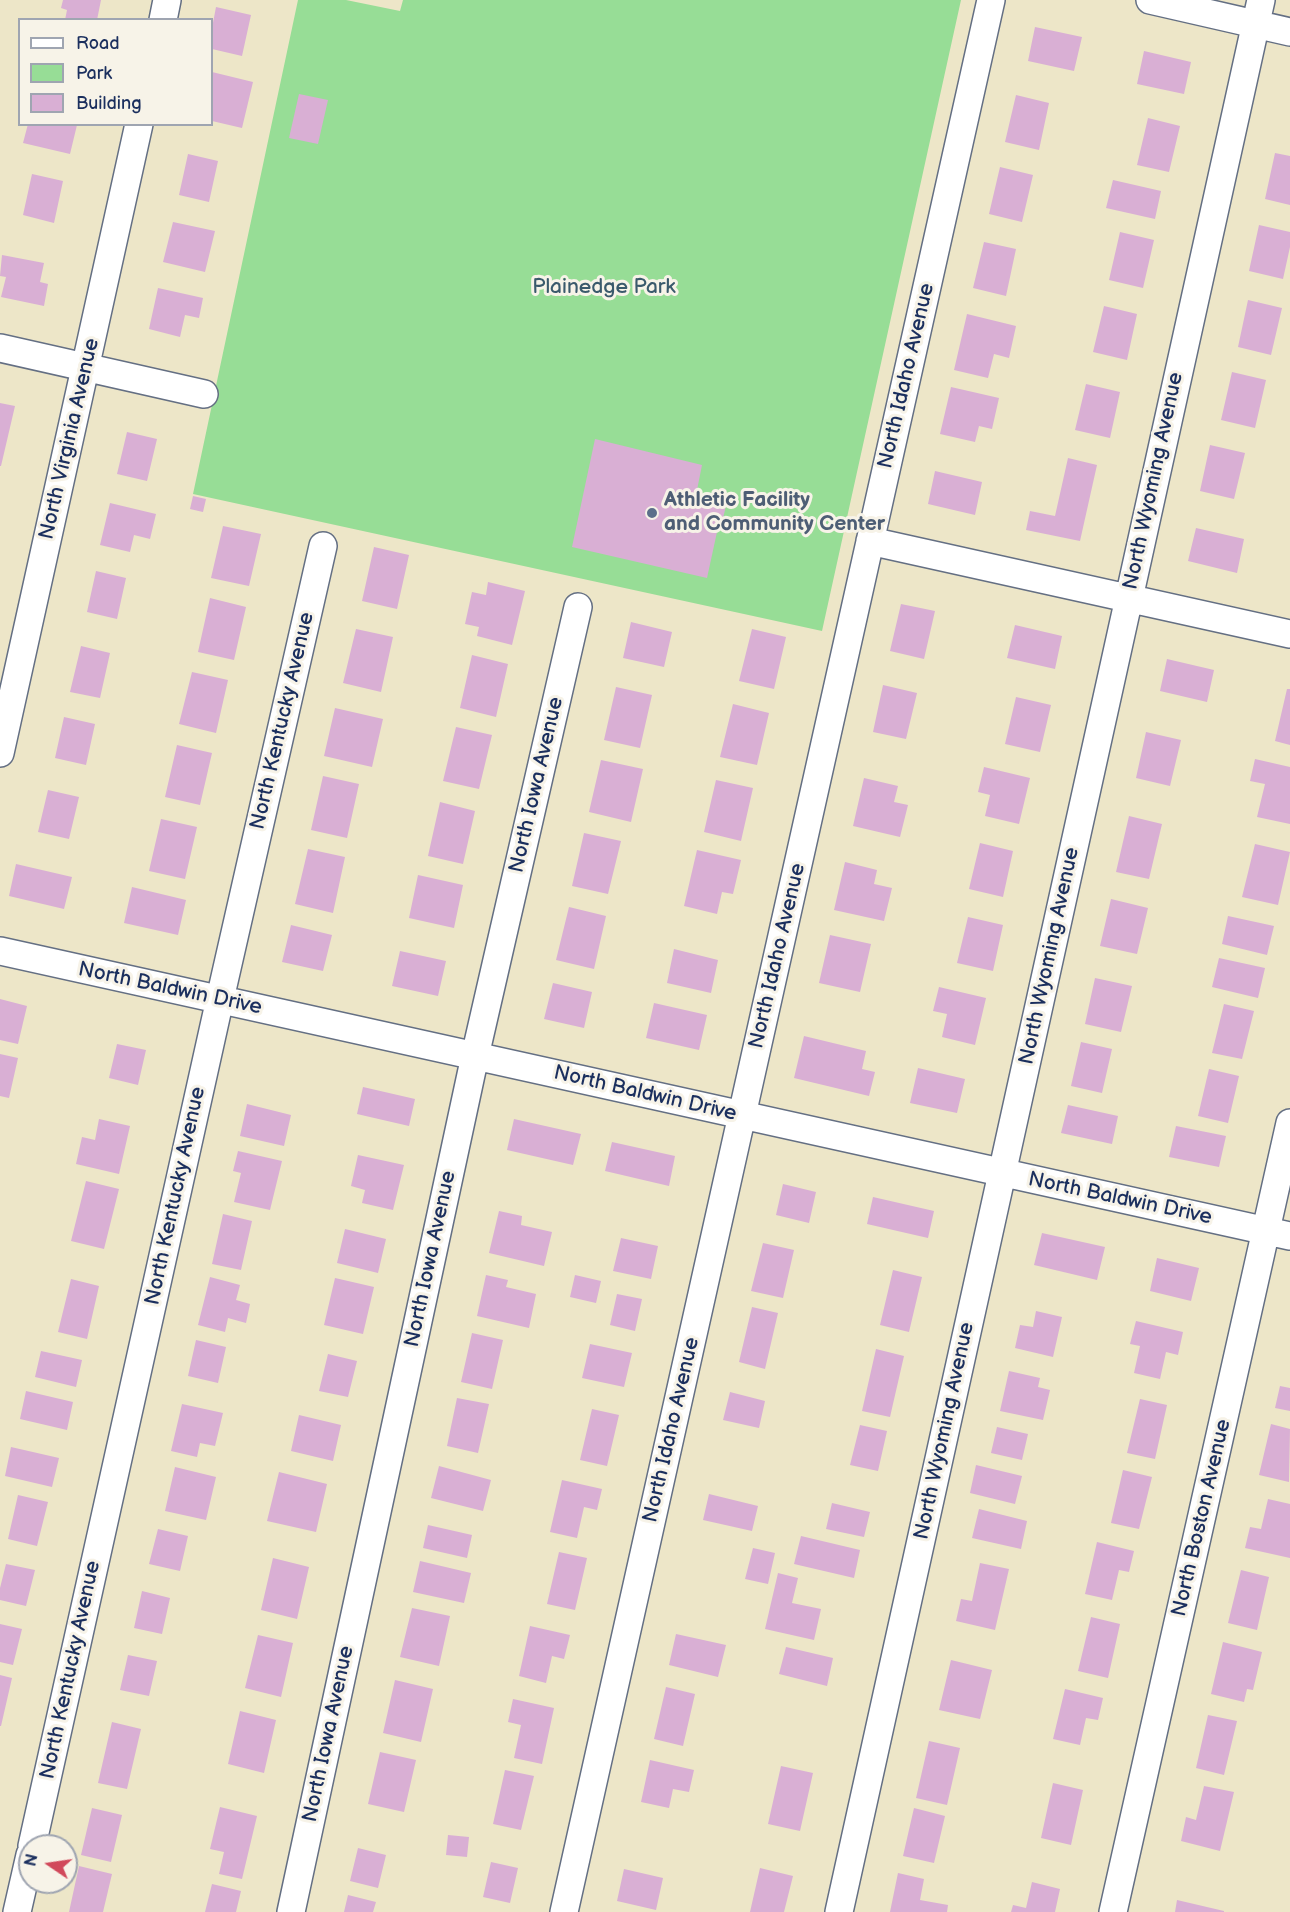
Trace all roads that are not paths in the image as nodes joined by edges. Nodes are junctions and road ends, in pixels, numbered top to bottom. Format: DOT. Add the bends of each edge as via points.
graph roads {
  1 [pos="167,0"];
  2 [pos="991,0"];
  3 [pos="1150,0"];
  4 [pos="1258,12"];
  5 [pos="163,18"];
  6 [pos="1290,32"];
  7 [pos="140,126"];
  8 [pos="0,348"];
  9 [pos="86,367"];
  10 [pos="204,394"];
  11 [pos="870,541"];
  12 [pos="323,546"];
  13 [pos="1128,599"];
  14 [pos="578,607"];
  15 [pos="1290,634"];
  16 [pos="0,753"];
  17 [pos="0,951"];
  18 [pos="219,999"];
  19 [pos="475,1056"];
  20 [pos="742,1116"];
  21 [pos="1290,1123"];
  22 [pos="1002,1173"];
  23 [pos="1278,1234"];
  24 [pos="35,1834"];
  25 [pos="21,1894"];
  26 [pos="17,1912"];
  27 [pos="291,1912"];
  28 [pos="564,1912"];
  29 [pos="839,1912"];
  30 [pos="1113,1912"];
  1 -- 5 [label="street"];
  2 -- 11 [label="street, North Idaho Avenue"];
  3 -- 4 [label="street"];
  4 -- 6 [label="street"];
  4 -- 13 [label="street, North Wyoming Avenue"];
  7 -- 9 [label="street, North Virginia Avenue"];
  8 -- 9 [label="street"];
  9 -- 10 [label="street"];
  9 -- 16 [label="street, North Virginia Avenue"];
  11 -- 13 [label="street"];
  11 -- 20 [label="street, North Idaho Avenue"];
  12 -- 18 [label="street, North Kentucky Avenue"];
  13 -- 15 [label="street"];
  13 -- 22 [label="street, North Wyoming Avenue"];
  14 -- 19 [label="street, North Iowa Avenue"];
  17 -- 18 [label="street, North Baldwin Drive"];
  18 -- 19 [label="street, North Baldwin Drive"];
  18 -- 24 [label="street, North Kentucky Avenue"];
  19 -- 20 [label="street, North Baldwin Drive"];
  19 -- 27 [label="street, North Iowa Avenue"];
  20 -- 22 [label="street, North Baldwin Drive"];
  20 -- 28 [label="street, North Idaho Avenue"];
  21 -- 23 [label="street, North Boston Avenue"];
  22 -- 23 [label="street, North Baldwin Drive"];
  22 -- 29 [label="street, North Wyoming Avenue"];
  23 -- 30 [label="street, North Boston Avenue"];
  25 -- 26 [label="street"];
}
